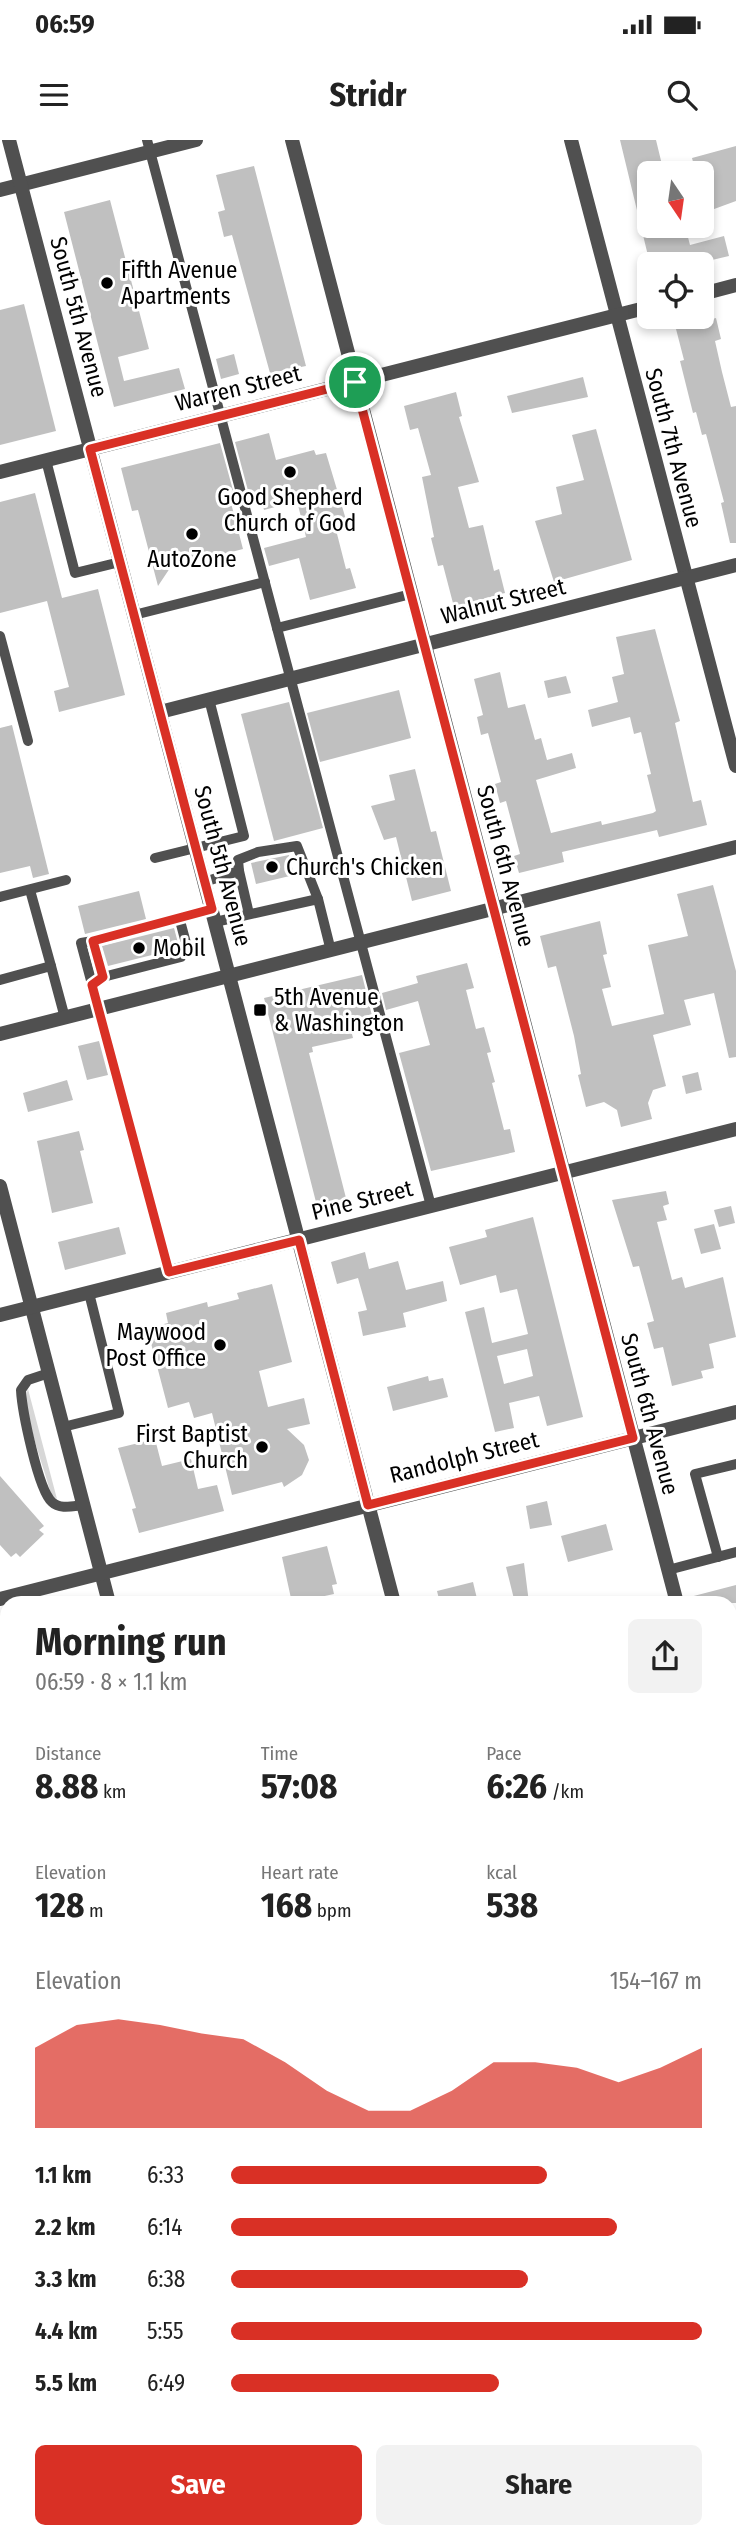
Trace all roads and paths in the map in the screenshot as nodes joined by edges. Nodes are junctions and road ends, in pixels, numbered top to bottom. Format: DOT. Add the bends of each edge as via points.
graph roads {
  1 [pos="9,140"];
  2 [pos="196,140"];
  3 [pos="292,140"];
  4 [pos="570,140"];
  5 [pos="149,146"];
  6 [pos="21,184"];
  7 [pos="0,190"];
  8 [pos="736,285"];
  9 [pos="714,291"];
  10 [pos="637,310"];
  11 [pos="616,316"];
  12 [pos="355,382"];
  13 [pos="221,416"];
  14 [pos="90,449"];
  15 [pos="46,460"];
  16 [pos="0,472"];
  17 [pos="120,562"];
  18 [pos="736,565"];
  19 [pos="685,578"];
  20 [pos="265,582"];
  21 [pos="411,594"];
  22 [pos="134,615"];
  23 [pos="277,628"];
  24 [pos="0,636"];
  25 [pos="424,645"];
  26 [pos="291,679"];
  27 [pos="209,699"];
  28 [pos="159,712"];
  29 [pos="28,741"];
  30 [pos="736,766"];
  31 [pos="736,847"];
  32 [pos="195,848"];
  33 [pos="155,858"];
  34 [pos="239,872"];
  35 [pos="66,880"];
  36 [pos="204,882"];
  37 [pos="30,890"];
  38 [pos="0,897"];
  39 [pos="318,899"];
  40 [pos="493,909"];
  41 [pos="249,914"];
  42 [pos="213,915"];
  43 [pos="179,917"];
  44 [pos="93,941"];
  45 [pos="361,943"];
  46 [pos="331,951"];
  47 [pos="51,966"];
  48 [pos="103,977"];
  49 [pos="229,977"];
  50 [pos="0,979"];
  51 [pos="92,985"];
  52 [pos="99,1009"];
  53 [pos="65,1018"];
  54 [pos="0,1034"];
  55 [pos="736,1129"];
  56 [pos="563,1172"];
  57 [pos="0,1186"];
  58 [pos="431,1206"];
  59 [pos="299,1240"];
  60 [pos="169,1272"];
  61 [pos="89,1293"];
  62 [pos="32,1307"];
  63 [pos="0,1315"];
  64 [pos="49,1373"];
  65 [pos="736,1412"];
  66 [pos="63,1427"];
  67 [pos="633,1438"];
  68 [pos="736,1464"];
  69 [pos="84,1505"];
  70 [pos="368,1505"];
  71 [pos="736,1552"];
  72 [pos="718,1557"];
  73 [pos="668,1570"];
  74 [pos="102,1573"];
  75 [pos="1,1596"];
  76 [pos="107,1596"];
  77 [pos="392,1596"];
  78 [pos="675,1596"];
  1 -- 6 [label="street, South 5th Avenue"];
  2 -- 5 [label="street"];
  3 -- 12 [label="street, South 6th Avenue"];
  4 -- 11 [label="street, South 7th Avenue"];
  5 -- 6 [label="street"];
  5 -- 13 [label="lane"];
  6 -- 7 [label="street"];
  6 -- 14 [label="street, South 5th Avenue"];
  8 -- 9 [label="street"];
  10 -- 11 [label="street, Warren Street"];
  11 -- 12 [label="street, Warren Street"];
  11 -- 19 [label="street, South 7th Avenue"];
  12 -- 13 [label="street, Warren Street"];
  12 -- 21 [label="street, South 6th Avenue"];
  13 -- 14 [label="street, Warren Street"];
  13 -- 20 [label="lane"];
  14 -- 15 [label="street, Warren Street"];
  14 -- 17 [label="street, South 5th Avenue"];
  15 -- 16 [label="street, Warren Street"];
  15 -- 17 [label="lane" via="75,573"];
  17 -- 22 [label="street, South 5th Avenue"];
  18 -- 19 [label="street, Walnut Street"];
  19 -- 25 [label="street, Walnut Street"];
  19 -- 30 [label="street, South 7th Avenue"];
  20 -- 22 [label="lane"];
  20 -- 23 [label="lane"];
  21 -- 23 [label="lane"];
  21 -- 25 [label="street, South 6th Avenue"];
  22 -- 28 [label="street, South 5th Avenue"];
  23 -- 26 [label="lane"];
  24 -- 29 [label="lane"];
  25 -- 26 [label="street, Walnut Street"];
  25 -- 40 [label="street, South 6th Avenue"];
  26 -- 27 [label="street, Walnut Street"];
  26 -- 45 [label="lane"];
  27 -- 28 [label="street, Walnut Street"];
  27 -- 32 [label="lane" via="244,836"];
  28 -- 32 [label="street, South 5th Avenue"];
  31 -- 40 [label="street"];
  32 -- 33 [label="lane"];
  32 -- 36 [label="street, South 5th Avenue"];
  34 -- 36 [label="lane"];
  34 -- 39 [label="lane" via="238,860 297,846"];
  34 -- 41 [label="lane"];
  35 -- 37 [label="lane"];
  36 -- 42 [label="street, South 5th Avenue"];
  37 -- 38 [label="lane"];
  37 -- 47 [label="lane"];
  39 -- 41 [label="lane"];
  39 -- 46 [label="lane"];
  40 -- 45 [label="street"];
  40 -- 56 [label="street, South 6th Avenue"];
  41 -- 42 [label="lane"];
  42 -- 43 [label="lane"];
  42 -- 49 [label="street, South 5th Avenue"];
  43 -- 44 [label="lane" via="155,929"];
  43 -- 48 [label="lane" via="186,943 181,957 162,957"];
  44 -- 48 [label="lane"];
  44 -- 51 [label="lane" via="81,943"];
  45 -- 46 [label="street"];
  45 -- 58 [label="lane"];
  46 -- 49 [label="street"];
  47 -- 50 [label="lane"];
  47 -- 53 [label="lane"];
  48 -- 51 [label="lane"];
  49 -- 52 [label="street"];
  49 -- 59 [label="street, South 5th Avenue"];
  51 -- 52 [label="lane"];
  52 -- 53 [label="street"];
  52 -- 60 [label="lane"];
  53 -- 54 [label="street"];
  55 -- 56 [label="street, Pine Street"];
  56 -- 58 [label="street, Pine Street"];
  56 -- 67 [label="street, South 6th Avenue"];
  57 -- 62 [label="street"];
  58 -- 59 [label="street, Pine Street"];
  59 -- 60 [label="street, Pine Street"];
  59 -- 70 [label="street, South 5th Avenue"];
  60 -- 61 [label="street, Pine Street"];
  61 -- 62 [label="street, Pine Street"];
  61 -- 66 [label="lane" via="119,1413"];
  62 -- 63 [label="street, Pine Street"];
  62 -- 64 [label="street"];
  64 -- 66 [label="street"];
  64 -- 69 [label="lane" via="28,1380 20,1390 42,1482 50,1501 59,1507"];
  65 -- 67 [label="street, Randolph Street"];
  66 -- 69 [label="street"];
  67 -- 70 [label="street, Randolph Street"];
  67 -- 73 [label="street, South 6th Avenue"];
  68 -- 72 [label="lane" via="695,1474"];
  69 -- 74 [label="street"];
  70 -- 74 [label="street, Randolph Street"];
  70 -- 77 [label="street, South 5th Avenue"];
  71 -- 72 [label="lane"];
  72 -- 73 [label="lane"];
  73 -- 78 [label="street, South 6th Avenue"];
  74 -- 75 [label="street, Randolph Street"];
  74 -- 76 [label="street"];
}
